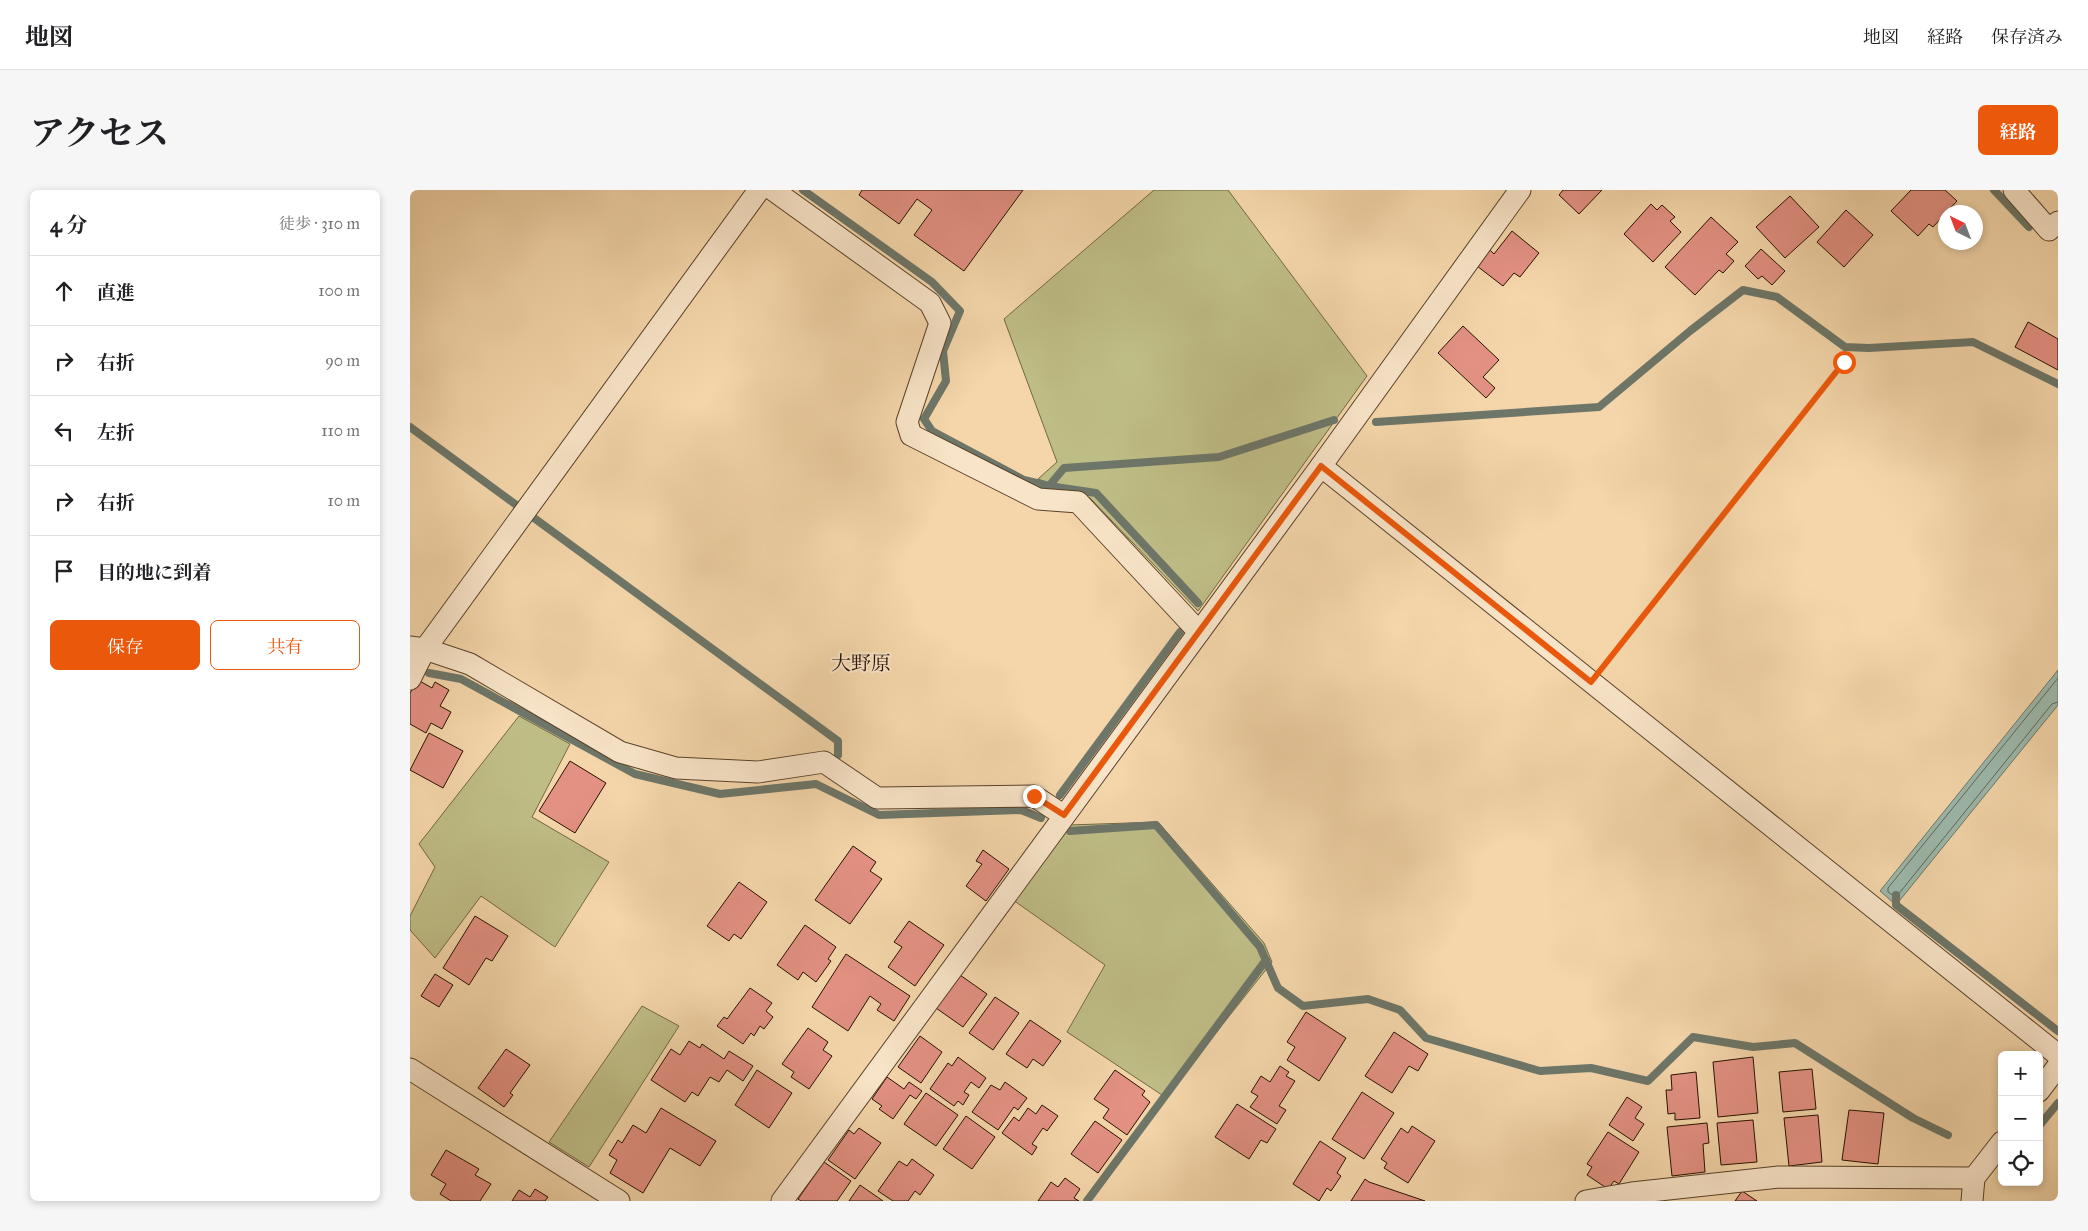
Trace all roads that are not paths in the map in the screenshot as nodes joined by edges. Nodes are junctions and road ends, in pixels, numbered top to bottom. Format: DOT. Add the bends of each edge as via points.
graph roads {
  1 [pos="758,190"];
  2 [pos="773,190"];
  3 [pos="1520,190"];
  4 [pos="2014,190"];
  5 [pos="2058,222"];
  6 [pos="1321,466"];
  7 [pos="1199,632"];
  8 [pos="418,648"];
  9 [pos="410,679"];
  10 [pos="1064,815"];
  11 [pos="2058,1055"];
  12 [pos="2058,1066"];
  13 [pos="410,1069"];
  14 [pos="2043,1086"];
  15 [pos="1998,1147"];
  16 [pos="1974,1178"];
  17 [pos="619,1201"];
  18 [pos="782,1201"];
  19 [pos="1586,1201"];
  20 [pos="1972,1201"];
  1 -- 8 [label="street" via="524,513"];
  2 -- 7 [label="street" via="930,303 940,323 906,422 911,435 1038,499 1078,502"];
  3 -- 6 [label="street"];
  4 -- 5 [label="street" via="2049,230"];
  6 -- 7 [label="street"];
  6 -- 11 [label="street"];
  7 -- 10 [label="street"];
  8 -- 9 [label="street"];
  8 -- 10 [label="street" via="470,664 620,752 676,768 758,772 824,762 877,798 1034,796"];
  10 -- 18 [label="street"];
  12 -- 14 [label="street"];
  13 -- 17 [label="street"];
  15 -- 16 [label="street"];
  16 -- 19 [label="street" via="1779,1176"];
  16 -- 20 [label="street"];
}
